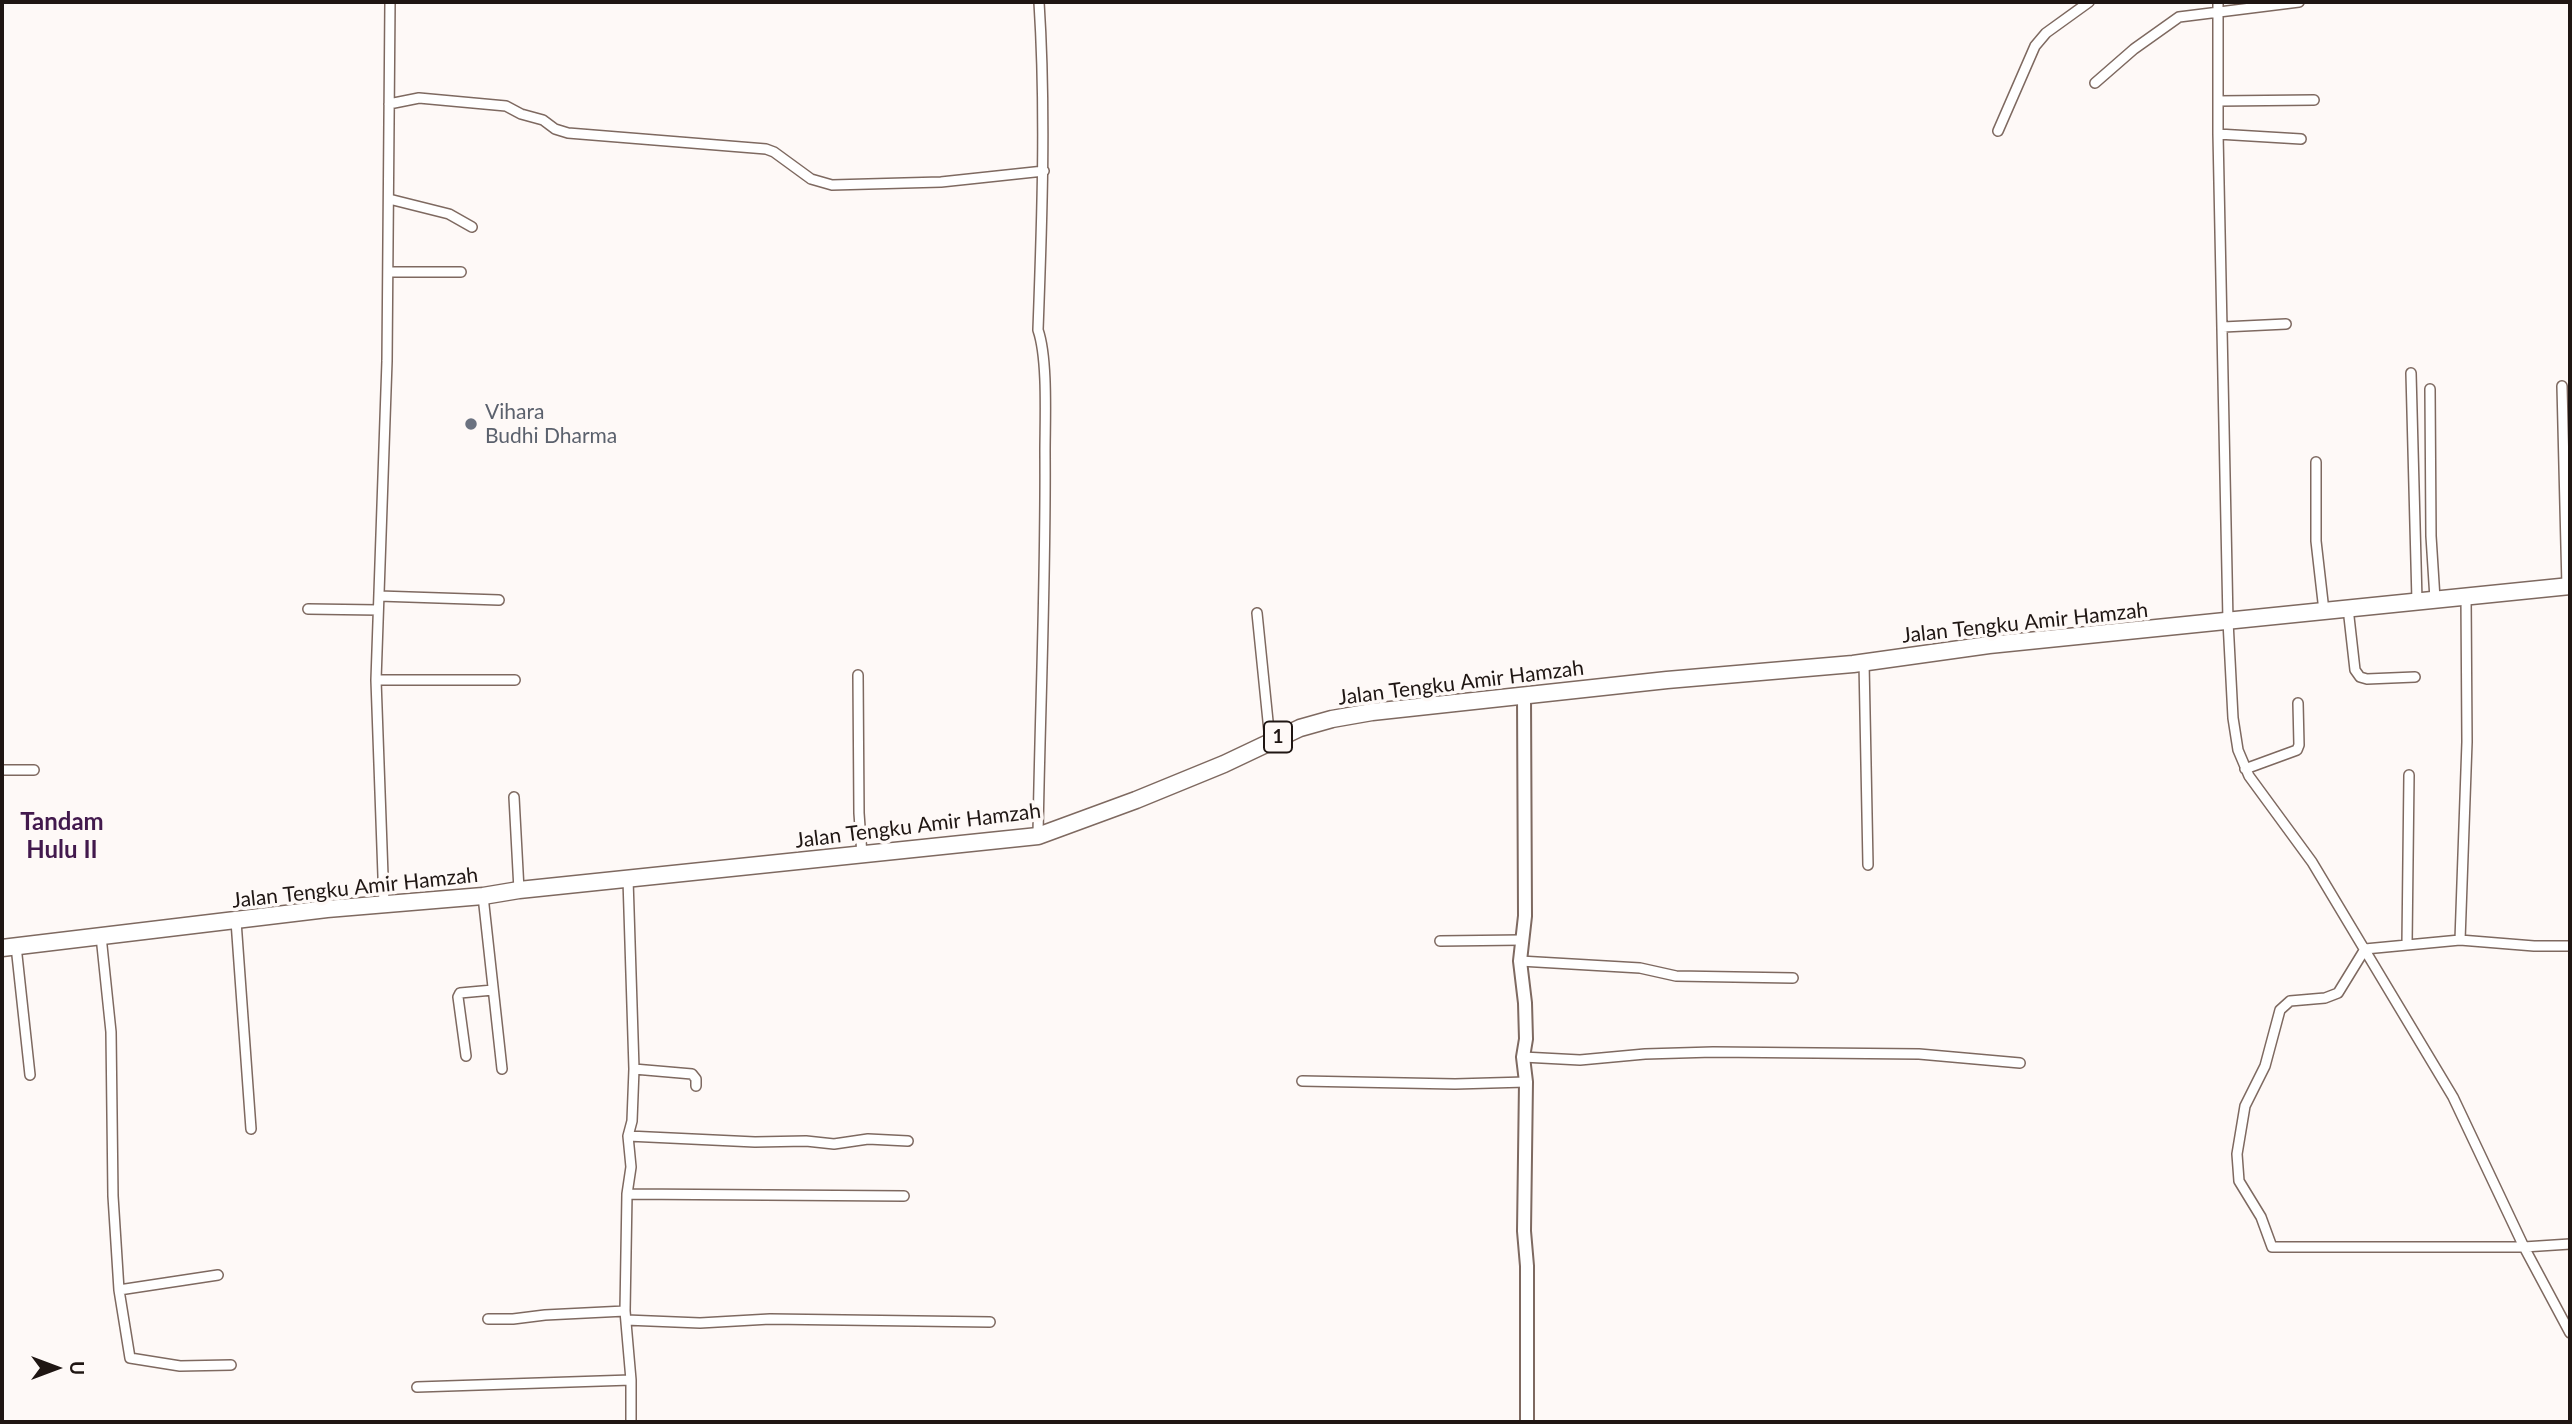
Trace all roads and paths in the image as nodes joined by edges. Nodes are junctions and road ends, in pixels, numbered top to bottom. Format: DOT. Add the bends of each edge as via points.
graph roads {
  1 [pos="390,2"];
  2 [pos="1039,2"];
  3 [pos="2089,2"];
  4 [pos="2218,2"];
  5 [pos="2299,2"];
  6 [pos="2219,13"];
  7 [pos="2095,83"];
  8 [pos="2314,100"];
  9 [pos="2219,101"];
  10 [pos="389,104"];
  11 [pos="1998,131"];
  12 [pos="2218,134"];
  13 [pos="2301,139"];
  14 [pos="1044,171"];
  15 [pos="389,199"];
  16 [pos="472,227"];
  17 [pos="388,272"];
  18 [pos="461,272"];
  19 [pos="2286,324"];
  20 [pos="2223,327"];
  21 [pos="2411,373"];
  22 [pos="2562,386"];
  23 [pos="2430,389"];
  24 [pos="2316,462"];
  25 [pos="2569,587"];
  26 [pos="379,596"];
  27 [pos="2466,596"];
  28 [pos="2435,599"];
  29 [pos="499,600"];
  30 [pos="2417,601"];
  31 [pos="2348,608"];
  32 [pos="307,609"];
  33 [pos="378,610"];
  34 [pos="2324,611"];
  35 [pos="1257,613"];
  36 [pos="2228,621"];
  37 [pos="1864,662"];
  38 [pos="858,675"];
  39 [pos="2415,677"];
  40 [pos="376,680"];
  41 [pos="515,680"];
  42 [pos="1524,696"];
  43 [pos="2298,703"];
  44 [pos="1270,741"];
  45 [pos="2,770"];
  46 [pos="34,770"];
  47 [pos="2247,772"];
  48 [pos="2409,775"];
  49 [pos="513,797"];
  50 [pos="1038,836"];
  51 [pos="862,855"];
  52 [pos="1868,865"];
  53 [pos="628,878"];
  54 [pos="519,890"];
  55 [pos="483,896"];
  56 [pos="384,904"];
  57 [pos="236,921"];
  58 [pos="101,936"];
  59 [pos="1522,940"];
  60 [pos="2460,940"];
  61 [pos="1440,941"];
  62 [pos="2407,944"];
  63 [pos="2570,946"];
  64 [pos="9,947"];
  65 [pos="2365,949"];
  66 [pos="1520,961"];
  67 [pos="1793,978"];
  68 [pos="493,990"];
  69 [pos="466,1056"];
  70 [pos="1522,1056"];
  71 [pos="2020,1063"];
  72 [pos="502,1069"];
  73 [pos="634,1069"];
  74 [pos="30,1075"];
  75 [pos="1302,1082"];
  76 [pos="1526,1082"];
  77 [pos="696,1086"];
  78 [pos="251,1129"];
  79 [pos="628,1136"];
  80 [pos="908,1141"];
  81 [pos="627,1194"];
  82 [pos="904,1196"];
  83 [pos="2570,1244"];
  84 [pos="2524,1247"];
  85 [pos="218,1275"];
  86 [pos="120,1290"];
  87 [pos="626,1316"];
  88 [pos="488,1319"];
  89 [pos="989,1322"];
  90 [pos="2570,1333"];
  91 [pos="232,1365"];
  92 [pos="631,1380"];
  93 [pos="417,1387"];
  94 [pos="631,1422"];
  95 [pos="1527,1422"];
  1 -- 10 [label="street"];
  2 -- 14 [label="street"];
  3 -- 11 [label="street" via="2035,46"];
  4 -- 6 [label="street"];
  5 -- 6 [label="street"];
  6 -- 7 [label="street" via="2176,18"];
  6 -- 9 [label="street"];
  8 -- 9 [label="street"];
  9 -- 12 [label="street"];
  10 -- 14 [label="street" via="419,98 480,102 506,106 568,132 766,149 811,179 832,185 941,182"];
  10 -- 15 [label="street"];
  12 -- 13 [label="street"];
  12 -- 20 [label="street"];
  14 -- 50 [label="street" via="1038,330 1045,481"];
  15 -- 16 [label="street" via="449,214"];
  15 -- 17 [label="street"];
  17 -- 18 [label="street"];
  17 -- 26 [label="street"];
  19 -- 20 [label="street"];
  20 -- 36 [label="street"];
  21 -- 30 [label="street"];
  22 -- 25 [label="street"];
  23 -- 28 [label="street"];
  24 -- 34 [label="street" via="2316,541"];
  25 -- 27 [label="highway, Jalan Tengku Amir Hamzah / 1"];
  26 -- 29 [label="street"];
  26 -- 33 [label="street"];
  27 -- 28 [label="highway, Jalan Tengku Amir Hamzah / 1"];
  27 -- 60 [label="street" via="2467,742"];
  28 -- 30 [label="highway, Jalan Tengku Amir Hamzah / 1"];
  30 -- 31 [label="highway, Jalan Tengku Amir Hamzah / 1"];
  31 -- 34 [label="highway, Jalan Tengku Amir Hamzah / 1"];
  31 -- 39 [label="street" via="2355,670 2360,677"];
  32 -- 33 [label="street"];
  33 -- 40 [label="street"];
  34 -- 36 [label="highway, Jalan Tengku Amir Hamzah / 1"];
  35 -- 44 [label="street"];
  36 -- 37 [label="highway, Jalan Tengku Amir Hamzah / 1"];
  36 -- 47 [label="street" via="2235,735"];
  37 -- 42 [label="highway, Jalan Tengku Amir Hamzah / 1"];
  37 -- 52 [label="street"];
  38 -- 51 [label="street"];
  40 -- 41 [label="street"];
  40 -- 56 [label="street"];
  42 -- 44 [label="highway, Jalan Tengku Amir Hamzah / 1" via="1352,715"];
  42 -- 59 [label="street"];
  43 -- 47 [label="street" via="2297,750"];
  44 -- 50 [label="highway, Jalan Tengku Amir Hamzah / 1" via="1224,764"];
  45 -- 46 [label="street"];
  47 -- 65 [label="street" via="2312,862"];
  48 -- 62 [label="street"];
  49 -- 54 [label="street"];
  50 -- 51 [label="highway, Jalan Tengku Amir Hamzah / 1"];
  51 -- 53 [label="highway, Jalan Tengku Amir Hamzah / 1"];
  53 -- 54 [label="highway, Jalan Tengku Amir Hamzah / 1"];
  53 -- 73 [label="street"];
  54 -- 55 [label="highway, Jalan Tengku Amir Hamzah / 1"];
  55 -- 56 [label="highway, Jalan Tengku Amir Hamzah / 1"];
  55 -- 68 [label="street"];
  56 -- 57 [label="highway, Jalan Tengku Amir Hamzah / 1"];
  57 -- 58 [label="highway, Jalan Tengku Amir Hamzah / 1"];
  57 -- 78 [label="street"];
  58 -- 64 [label="highway, Jalan Tengku Amir Hamzah / 1"];
  58 -- 86 [label="street" via="111,1032 113,1196"];
  59 -- 61 [label="street"];
  59 -- 66 [label="street"];
  60 -- 62 [label="street"];
  60 -- 63 [label="street"];
  62 -- 65 [label="street"];
  64 -- 74 [label="street"];
  65 -- 84 [label="street" via="2453,1097"];
  65 -- 84 [label="street" via="2338,993 2284,1004 2265,1066 2245,1107 2238,1134 2237,1173 2262,1217 2272,1247"];
  66 -- 67 [label="street" via="1640,968 1676,976"];
  66 -- 70 [label="street" via="1525,1003"];
  68 -- 69 [label="street" via="460,993 458,997"];
  68 -- 72 [label="street"];
  70 -- 71 [label="street" via="1580,1060 1713,1052 1919,1054"];
  70 -- 76 [label="street"];
  73 -- 77 [label="street" via="692,1074"];
  73 -- 79 [label="street"];
  75 -- 76 [label="street"];
  76 -- 95 [label="street"];
  79 -- 80 [label="street" via="834,1144 869,1139"];
  79 -- 81 [label="street" via="631,1167"];
  81 -- 82 [label="street"];
  81 -- 87 [label="street"];
  83 -- 84 [label="street"];
  84 -- 90 [label="street"];
  85 -- 86 [label="street"];
  86 -- 91 [label="street" via="130,1358 180,1366"];
  87 -- 88 [label="street"];
  87 -- 89 [label="street" via="692,1323 771,1319"];
  87 -- 92 [label="street"];
  92 -- 93 [label="street"];
  92 -- 94 [label="street"];
}
